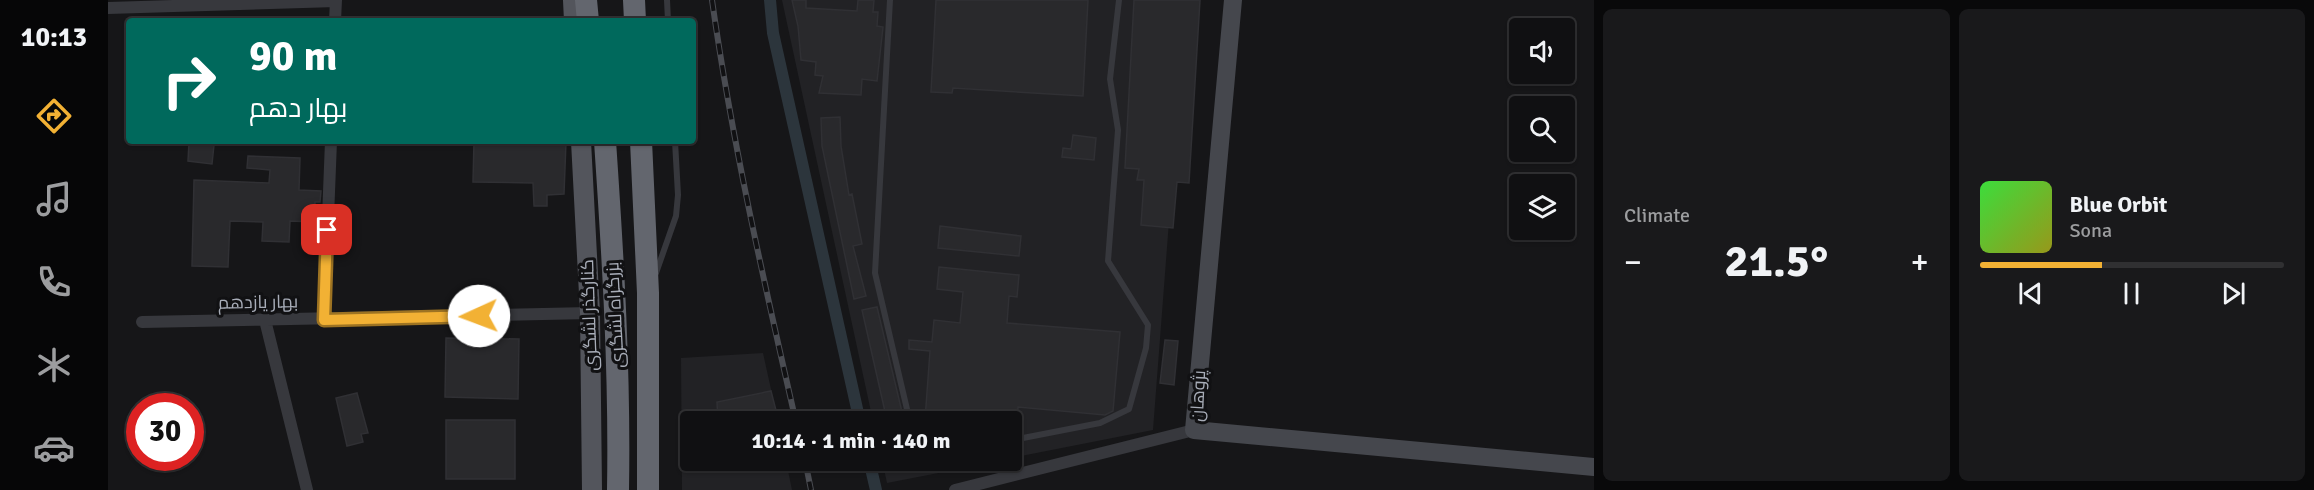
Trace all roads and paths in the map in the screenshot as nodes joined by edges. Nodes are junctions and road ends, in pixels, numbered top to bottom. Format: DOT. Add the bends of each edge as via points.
graph roads {
  1 [pos="336,0"];
  2 [pos="573,0"];
  3 [pos="586,0"];
  4 [pos="599,0"];
  5 [pos="634,0"];
  6 [pos="667,0"];
  7 [pos="890,0"];
  8 [pos="1119,0"];
  9 [pos="1233,0"];
  10 [pos="108,8"];
  11 [pos="335,18"];
  12 [pos="574,18"];
  13 [pos="588,18"];
  14 [pos="601,18"];
  15 [pos="635,18"];
  16 [pos="668,18"];
  17 [pos="331,144"];
  18 [pos="581,144"];
  19 [pos="605,144"];
  20 [pos="641,144"];
  21 [pos="675,144"];
  22 [pos="648,293"];
  23 [pos="590,313"];
  24 [pos="265,320"];
  25 [pos="324,320"];
  26 [pos="142,322"];
  27 [pos="907,411"];
  28 [pos="1194,429"];
  29 [pos="1022,438"];
  30 [pos="1594,467"];
  31 [pos="307,490"];
  32 [pos="592,490"];
  33 [pos="618,490"];
  34 [pos="648,490"];
  35 [pos="955,490"];
  1 -- 10 [label="street"];
  1 -- 11 [label="street"];
  2 -- 12 [label="main road"];
  3 -- 13 [label="highway"];
  4 -- 14 [label="highway"];
  5 -- 15 [label="highway"];
  6 -- 16 [label="lane"];
  7 -- 27 [label="lane" via="875,273"];
  8 -- 29 [label="lane" via="1110,79 1118,129 1108,261 1148,325 1146,348 1129,409 1100,423"];
  9 -- 28 [label="main road, پژوهان"];
  17 -- 25 [label="street"];
  18 -- 23 [label="main road, کنارگذر لشگری"];
  19 -- 33 [label="highway, بزرگراه لشگری" via="616,304"];
  20 -- 22 [label="highway, بزرگراه لشگری"];
  21 -- 22 [label="lane" via="676,216"];
  22 -- 34 [label="highway, بزرگراه لشگری"];
  23 -- 25 [label="street, بهار یازدهم"];
  23 -- 32 [label="main road, کنارگذر لشگری"];
  24 -- 25 [label="street, بهار یازدهم"];
  24 -- 26 [label="street, بهار یازدهم"];
  24 -- 31 [label="street"];
  28 -- 30 [label="main road, پژوهان"];
  28 -- 35 [label="street"];
}
